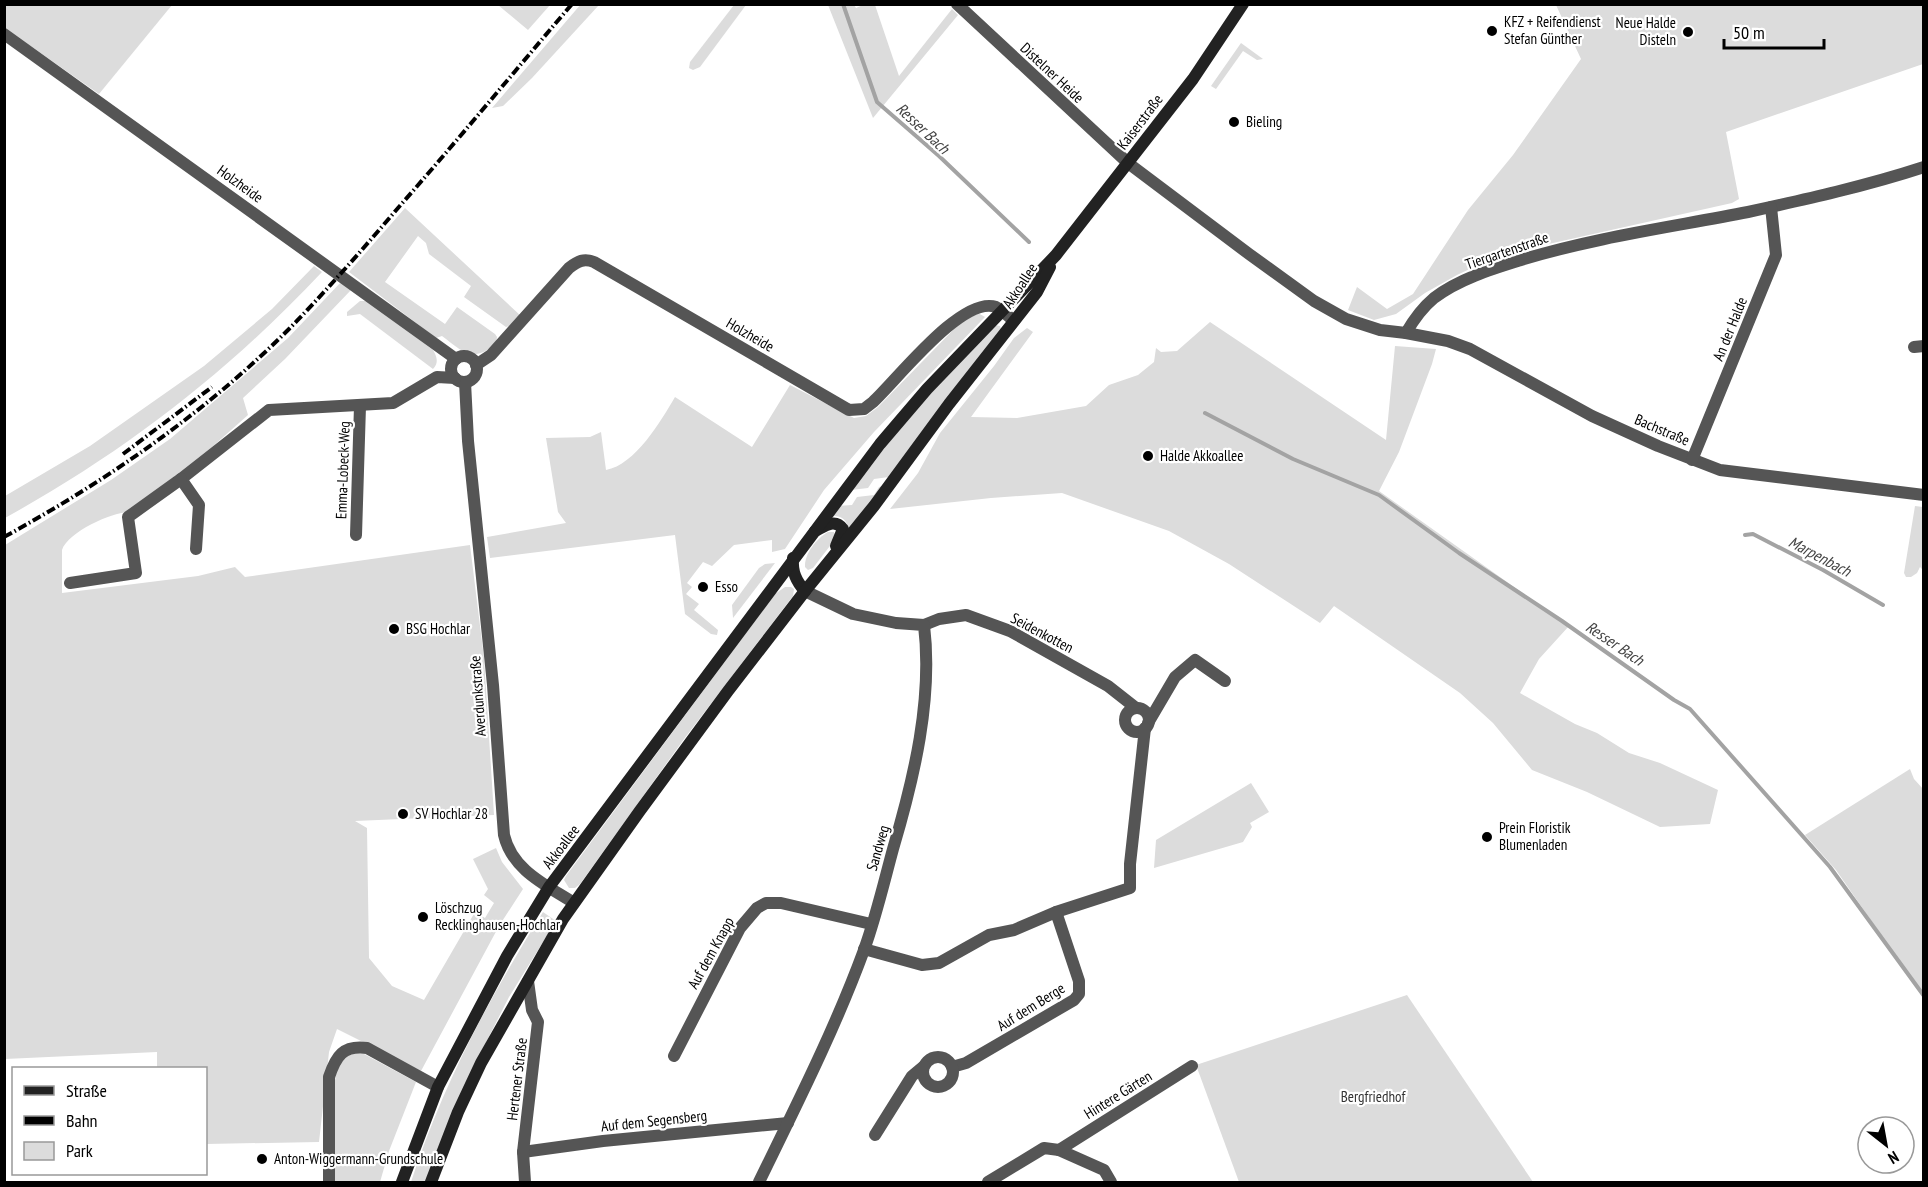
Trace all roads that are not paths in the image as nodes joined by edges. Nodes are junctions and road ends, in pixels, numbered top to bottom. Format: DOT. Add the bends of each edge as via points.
graph roads {
  1 [pos="957,4"];
  2 [pos="1244,4"];
  3 [pos="4,34"];
  4 [pos="1128,163"];
  5 [pos="1923,167"];
  6 [pos="1771,207"];
  7 [pos="1056,255"];
  8 [pos="1002,311"];
  9 [pos="1014,321"];
  10 [pos="1406,333"];
  11 [pos="456,359"];
  12 [pos="476,364"];
  13 [pos="460,380"];
  14 [pos="360,406"];
  15 [pos="1692,460"];
  16 [pos="181,479"];
  17 [pos="1923,495"];
  18 [pos="812,533"];
  19 [pos="356,535"];
  20 [pos="196,549"];
  21 [pos="793,558"];
  22 [pos="824,568"];
  23 [pos="70,583"];
  24 [pos="805,591"];
  25 [pos="924,625"];
  26 [pos="1226,681"];
  27 [pos="1136,708"];
  28 [pos="1147,725"];
  29 [pos="549,887"];
  30 [pos="574,903"];
  31 [pos="1056,912"];
  32 [pos="872,924"];
  33 [pos="864,949"];
  34 [pos="528,981"];
  35 [pos="674,1056"];
  36 [pos="924,1066"];
  37 [pos="1192,1066"];
  38 [pos="952,1067"];
  39 [pos="438,1087"];
  40 [pos="788,1123"];
  41 [pos="875,1135"];
  42 [pos="1059,1150"];
  43 [pos="523,1152"];
  44 [pos="328,1182"];
  45 [pos="402,1182"];
  46 [pos="431,1182"];
  47 [pos="525,1182"];
  48 [pos="759,1182"];
  49 [pos="988,1182"];
  50 [pos="1111,1182"];
  1 -- 4 [label="street, Distelner Heide"];
  2 -- 4 [label="main road, Kaiserstraße" via="1193,79"];
  3 -- 11 [label="street, Holzheide"];
  4 -- 7 [label="main road, Kaiserstraße"];
  4 -- 10 [label="street" via="1314,301 1346,319"];
  5 -- 6 [label="street, Tiergartenstraße"];
  6 -- 10 [label="street, Tiergartenstraße" via="1613,236 1488,270 1435,297 1419,312"];
  6 -- 15 [label="street, An der Halde" via="1776,255"];
  7 -- 8 [label="main road, Akkoallee"];
  7 -- 9 [label="main road, Akkoallee" via="1037,292"];
  8 -- 9 [label="street"];
  8 -- 12 [label="street, Holzheide" via="984,306 959,317 873,402 864,409 849,410 599,265 580,260 491,355"];
  8 -- 18 [label="main road, Akkoallee" via="927,389"];
  9 -- 22 [label="main road, Akkoallee"];
  10 -- 15 [label="street, Bachstraße" via="1470,349 1592,416"];
  11 -- 12 [label="street, Holzheide" via="468,357"];
  11 -- 13 [label="street" via="452,369"];
  12 -- 13 [label="street, Holzheide" via="475,376"];
  13 -- 14 [label="street, Emma-Lobeck-Weg" via="437,377 393,403"];
  13 -- 29 [label="street, Averdunkstraße" via="493,685 504,835 516,862"];
  14 -- 16 [label="street, Emma-Lobeck-Weg" via="269,410"];
  14 -- 19 [label="street, Emma-Lobeck-Weg"];
  15 -- 17 [label="street, Bachstraße" via="1720,470"];
  16 -- 20 [label="street" via="199,505"];
  16 -- 23 [label="street, Emma-Lobeck-Weg" via="128,517 136,573"];
  18 -- 21 [label="main road, Akkoallee"];
  18 -- 22 [label="main road, Akkoallee" via="834,523 843,529"];
  21 -- 24 [label="main road" via="796,579"];
  21 -- 29 [label="main road, Akkoallee"];
  22 -- 24 [label="main road, Akkoallee"];
  24 -- 25 [label="street" via="854,614"];
  24 -- 30 [label="main road, Akkoallee"];
  25 -- 27 [label="street, Seidenkotten" via="966,615 1010,631 1108,686"];
  25 -- 32 [label="street, Sandweg" via="925,682 909,794"];
  26 -- 28 [label="street" via="1195,660 1175,677"];
  27 -- 28 [label="street, Seidenkotten" via="1146,712"];
  27 -- 28 [label="street" via="1126,713 1126,725 1135,731"];
  28 -- 31 [label="street" via="1130,888"];
  29 -- 30 [label="street, Averdunkstraße"];
  29 -- 39 [label="main road, Akkoallee" via="507,956"];
  30 -- 34 [label="main road, Akkoallee"];
  31 -- 33 [label="street" via="1014,930 989,935 939,963 922,964"];
  31 -- 38 [label="street, Auf dem Berge" via="1079,981 1079,994 993,1048"];
  32 -- 33 [label="street, Sandweg"];
  32 -- 35 [label="street, Auf dem Knapp" via="781,903 766,903 757,908 740,928"];
  33 -- 40 [label="street, Sandweg"];
  34 -- 43 [label="street, Hertener Straße" via="538,1022"];
  34 -- 46 [label="main road, Akkoallee" via="482,1063"];
  36 -- 38 [label="street" via="928,1060 942,1057"];
  36 -- 38 [label="street" via="926,1082 933,1087 949,1083"];
  36 -- 41 [label="street" via="912,1076"];
  37 -- 42 [label="street, Hintere Gärten"];
  39 -- 44 [label="street" via="367,1048 356,1046 339,1054 329,1077"];
  39 -- 45 [label="main road, Akkoallee"];
  40 -- 43 [label="street, Auf dem Segensberg"];
  40 -- 48 [label="street, Sandweg"];
  42 -- 49 [label="street, Hintere Gärten" via="1044,1148"];
  42 -- 50 [label="street" via="1104,1170"];
  43 -- 47 [label="street, Hertener Straße"];
}
